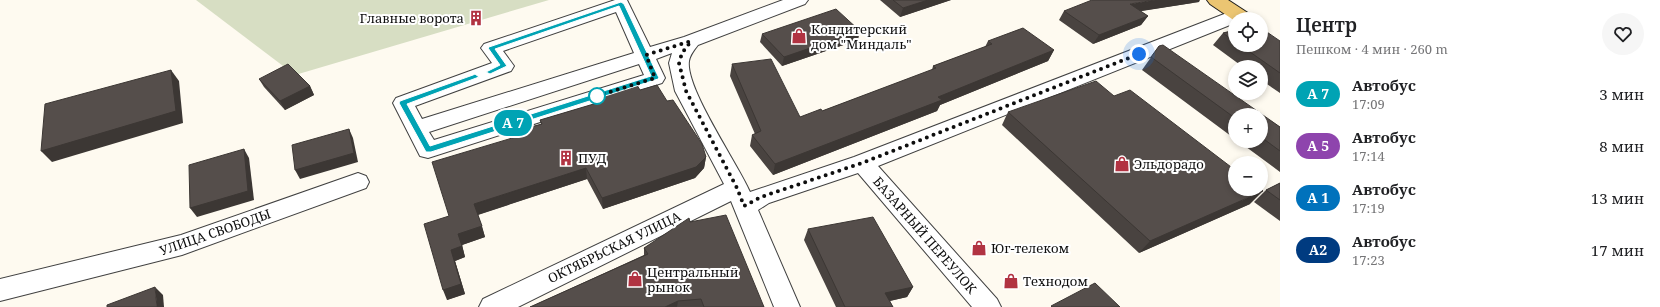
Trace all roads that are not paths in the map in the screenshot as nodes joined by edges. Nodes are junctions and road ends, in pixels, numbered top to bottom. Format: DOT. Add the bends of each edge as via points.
graph roads {
  1 [pos="799,0"];
  2 [pos="1216,0"];
  3 [pos="1234,12"];
  4 [pos="1228,22"];
  5 [pos="691,41"];
  6 [pos="646,55"];
  7 [pos="862,163"];
  8 [pos="358,182"];
  9 [pos="741,197"];
  10 [pos="0,290"];
  11 [pos="492,307"];
  12 [pos="787,307"];
  13 [pos="988,307"];
  1 -- 5 [label="street"];
  2 -- 3 [label="main road"];
  4 -- 7 [label="street, ОКТЯБРЬСКАЯ УЛИЦА"];
  5 -- 6 [label="street"];
  5 -- 9 [label="street" via="682,53 679,63 686,91"];
  6 -- 6 [label="street" via="417,128 403,103 504,66 491,48 621,4"];
  7 -- 9 [label="street, ОКТЯБРЬСКАЯ УЛИЦА" via="761,197"];
  7 -- 13 [label="street, БАЗАРНЫЙ ПЕРЕУЛОК"];
  8 -- 10 [label="street, УЛИЦА СВОБОДЫ" via="182,245"];
  9 -- 11 [label="street, ОКТЯБРЬСКАЯ УЛИЦА"];
  9 -- 12 [label="street"];
}
